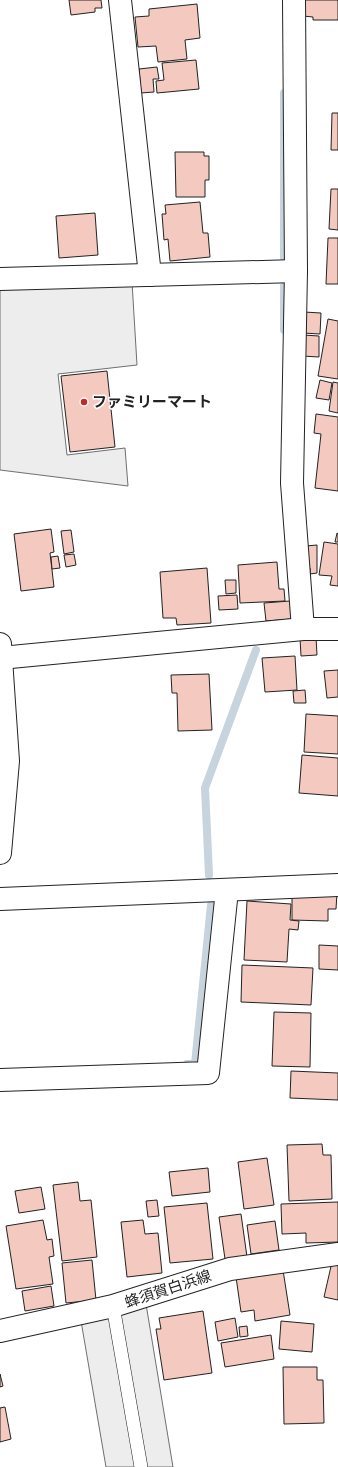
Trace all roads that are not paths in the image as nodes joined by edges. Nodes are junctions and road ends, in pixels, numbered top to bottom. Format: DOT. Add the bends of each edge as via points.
graph roads {
  1 [pos="120,0"];
  2 [pos="294,0"];
  3 [pos="296,271"];
  4 [pos="150,275"];
  5 [pos="0,279"];
  6 [pos="303,629"];
  7 [pos="338,629"];
  8 [pos="1,653"];
  9 [pos="0,853"];
  10 [pos="338,885"];
  11 [pos="227,890"];
  12 [pos="0,899"];
  13 [pos="0,1080"];
  14 [pos="338,1254"];
  15 [pos="113,1306"];
  16 [pos="0,1331"];
  17 [pos="141,1467"];
  1 -- 4 [label="street"];
  2 -- 3 [label="street"];
  3 -- 4 [label="street"];
  3 -- 6 [label="street" via="292,483"];
  4 -- 5 [label="street"];
  6 -- 7 [label="street"];
  6 -- 8 [label="street"];
  8 -- 9 [label="street" via="8,760"];
  10 -- 11 [label="street"];
  11 -- 12 [label="street"];
  11 -- 13 [label="street" via="208,1073"];
  14 -- 15 [label="street, 蜂須賀白浜線" via="230,1269"];
  15 -- 16 [label="street, 蜂須賀白浜線"];
  15 -- 17 [label="lane"];
}
